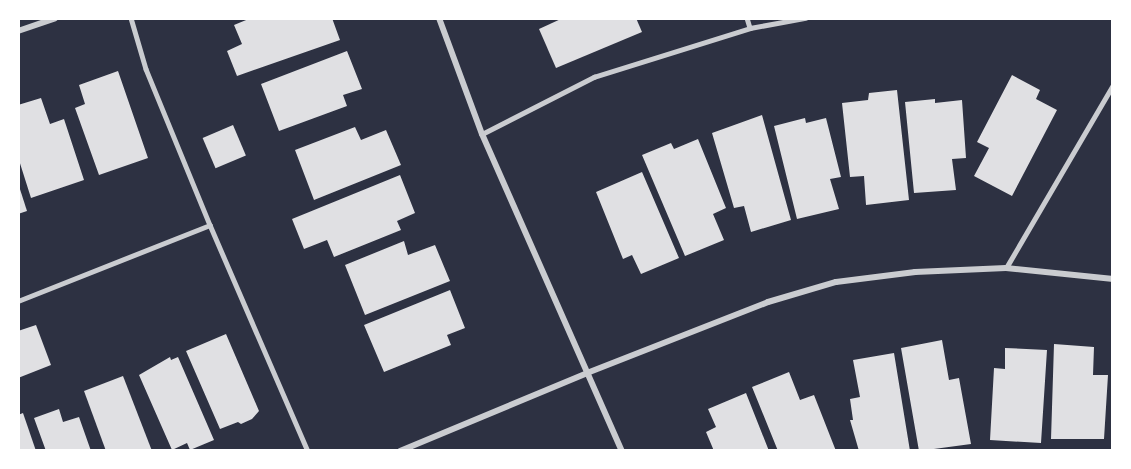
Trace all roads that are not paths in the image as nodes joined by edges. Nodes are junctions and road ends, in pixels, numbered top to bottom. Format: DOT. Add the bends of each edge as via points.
graph roads {
  1 [pos="56,18"];
  2 [pos="131,18"];
  3 [pos="439,18"];
  4 [pos="747,18"];
  5 [pos="805,18"];
  6 [pos="750,28"];
  7 [pos="18,31"];
  8 [pos="1113,85"];
  9 [pos="482,134"];
  10 [pos="210,225"];
  11 [pos="1006,268"];
  12 [pos="1113,279"];
  13 [pos="18,301"];
  14 [pos="586,373"];
  15 [pos="308,451"];
  16 [pos="400,451"];
  17 [pos="622,451"];
  1 -- 7 [label="street"];
  2 -- 10 [label="lane" via="146,69"];
  3 -- 9 [label="street"];
  4 -- 6 [label="lane"];
  5 -- 6 [label="lane"];
  6 -- 9 [label="lane" via="594,77"];
  8 -- 11 [label="lane"];
  9 -- 14 [label="street"];
  10 -- 13 [label="lane"];
  10 -- 15 [label="lane"];
  11 -- 12 [label="street"];
  11 -- 14 [label="street" via="915,272 836,282 768,302"];
  14 -- 16 [label="street"];
  14 -- 17 [label="street"];
}
